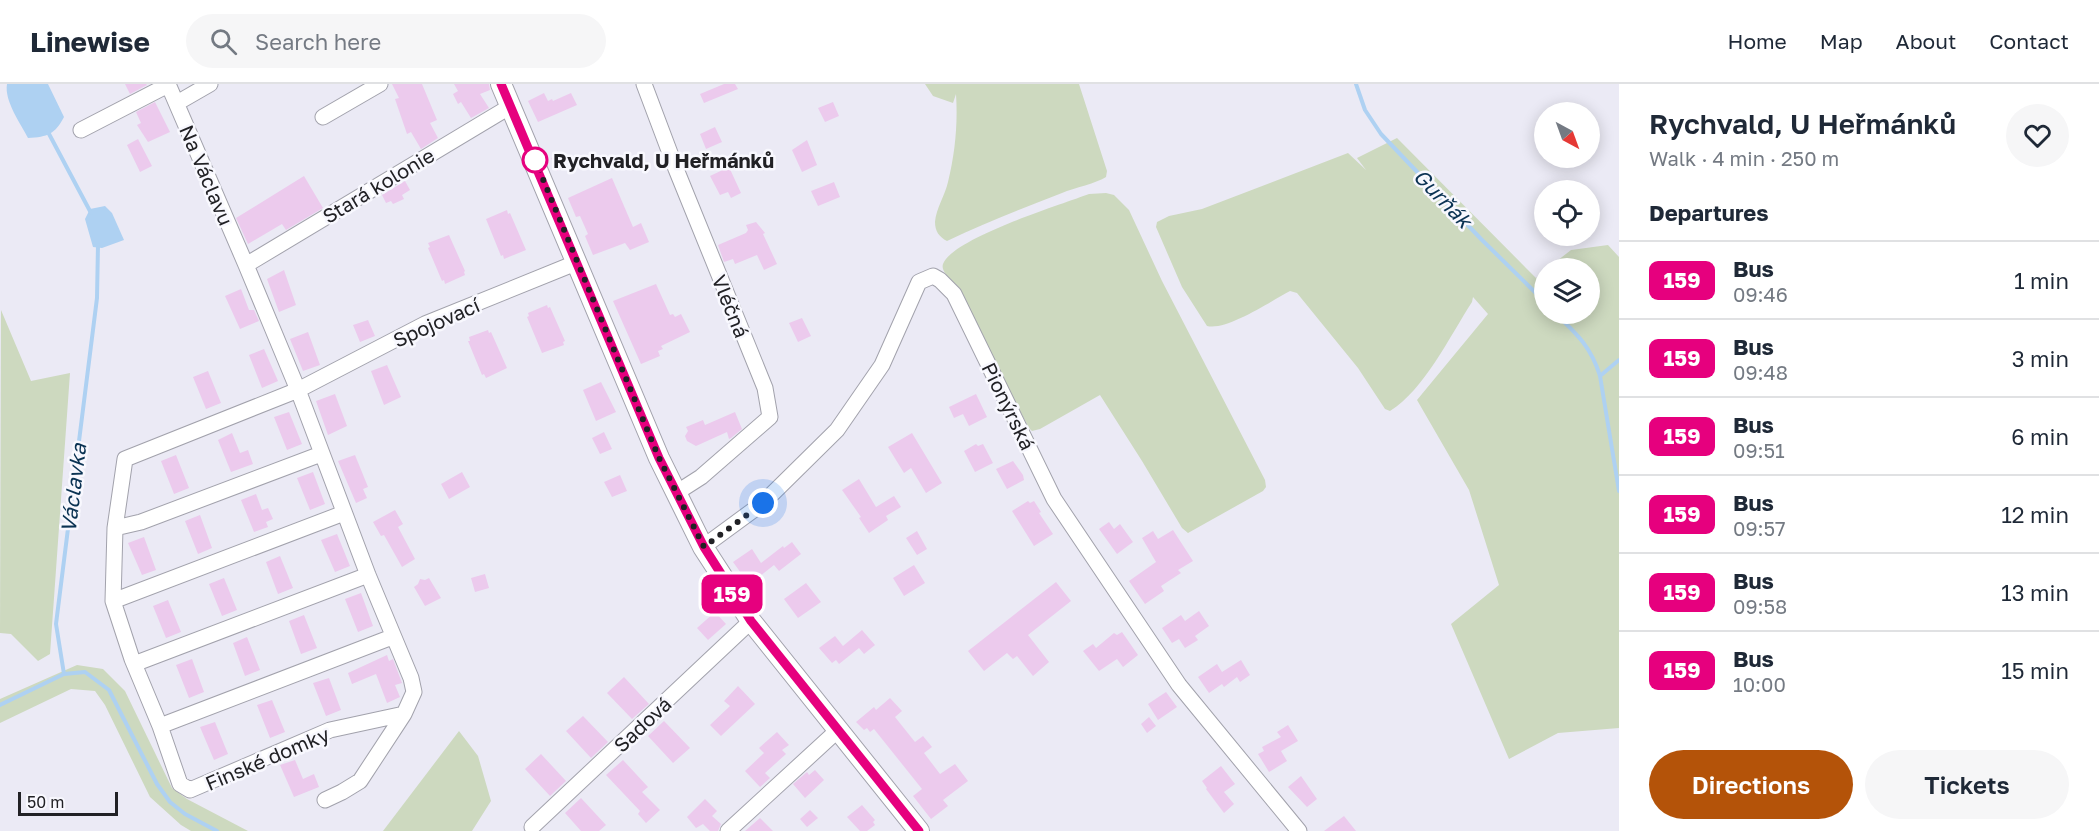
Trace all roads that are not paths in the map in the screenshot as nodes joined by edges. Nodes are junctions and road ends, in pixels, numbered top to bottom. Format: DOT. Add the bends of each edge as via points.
graph roads {
  1 [pos="210,84"];
  2 [pos="380,84"];
  3 [pos="501,84"];
  4 [pos="644,84"];
  5 [pos="168,85"];
  6 [pos="177,103"];
  7 [pos="511,106"];
  8 [pos="323,117"];
  9 [pos="81,130"];
  10 [pos="578,262"];
  11 [pos="246,265"];
  12 [pos="298,390"];
  13 [pos="321,454"];
  14 [pos="676,493"];
  15 [pos="344,513"];
  16 [pos="115,528"];
  17 [pos="704,547"];
  18 [pos="368,575"];
  19 [pos="112,601"];
  20 [pos="751,621"];
  21 [pos="392,637"];
  22 [pos="134,664"];
  23 [pos="404,714"];
  24 [pos="160,726"];
  25 [pos="838,730"];
  26 [pos="325,800"];
  27 [pos="532,827"];
  28 [pos="728,831"];
  29 [pos="919,831"];
  30 [pos="1299,831"];
  1 -- 6 [label="street"];
  2 -- 8 [label="street"];
  3 -- 7 [label="street"];
  4 -- 14 [label="street, Vléčná" via="765,388 770,417 701,477"];
  5 -- 6 [label="street, Na Václavu"];
  5 -- 9 [label="street, Na Václavu"];
  6 -- 11 [label="street, Na Václavu"];
  7 -- 10 [label="street"];
  7 -- 11 [label="street, Stará kolonie"];
  10 -- 12 [label="street, Spojovací" via="425,324"];
  10 -- 14 [label="street"];
  11 -- 12 [label="street"];
  12 -- 13 [label="street"];
  12 -- 16 [label="street, Finské domky" via="125,459"];
  13 -- 15 [label="street"];
  13 -- 16 [label="street" via="152,518"];
  14 -- 17 [label="street"];
  15 -- 18 [label="street"];
  15 -- 19 [label="street"];
  16 -- 19 [label="street, Finské domky"];
  17 -- 20 [label="street"];
  17 -- 30 [label="street, Pionýrská" via="763,503 837,430 882,365 919,282 933,276 954,294 1054,499 1179,685"];
  18 -- 21 [label="street"];
  18 -- 22 [label="street"];
  19 -- 22 [label="street, Finské domky"];
  20 -- 25 [label="street"];
  20 -- 27 [label="street, Sadová"];
  21 -- 23 [label="street" via="414,692"];
  21 -- 24 [label="street"];
  22 -- 24 [label="street, Finské domky"];
  23 -- 24 [label="street, Finské domky" via="330,730 190,790 180,784"];
  23 -- 26 [label="street" via="360,781"];
  25 -- 28 [label="street"];
  25 -- 29 [label="street"];
}
